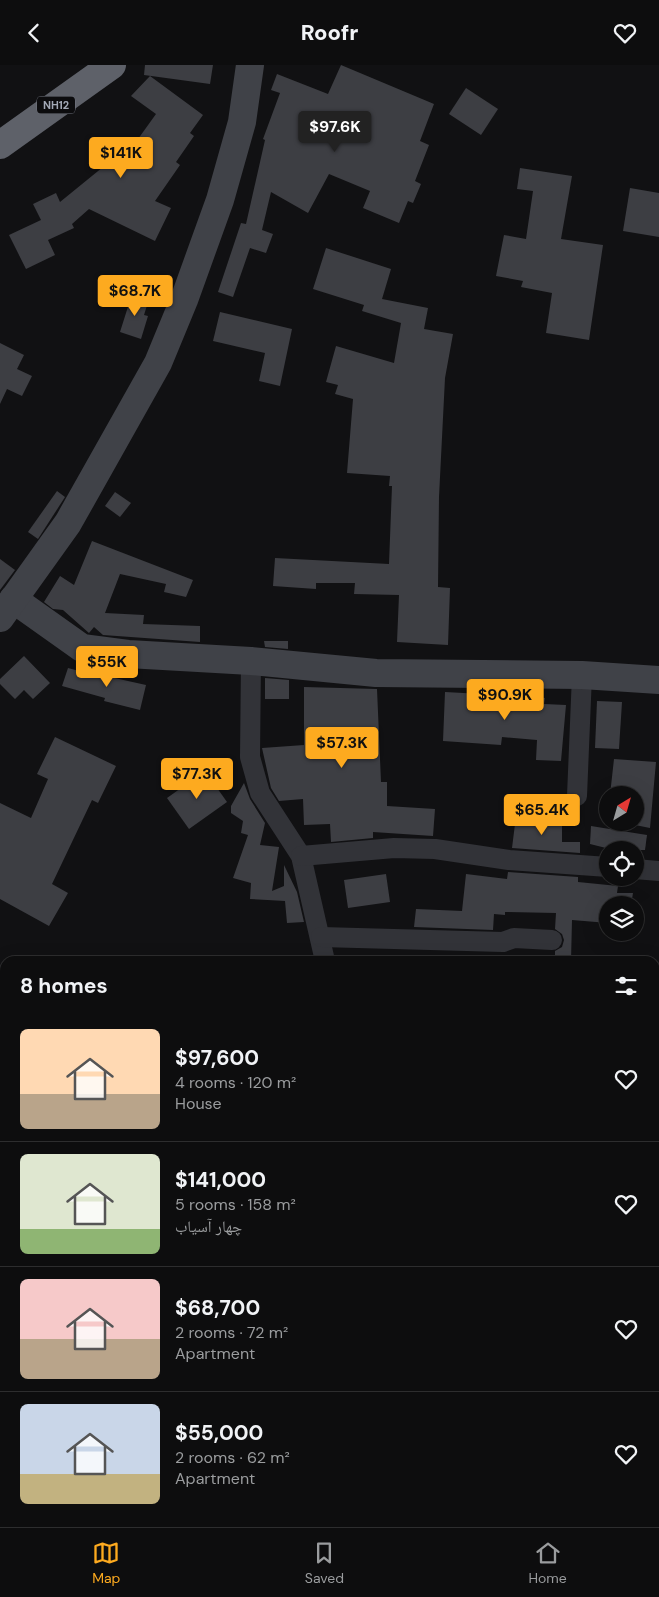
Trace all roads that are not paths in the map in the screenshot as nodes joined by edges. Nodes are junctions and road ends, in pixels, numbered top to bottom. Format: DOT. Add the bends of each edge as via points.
graph roads {
  1 [pos="112,65"];
  2 [pos="250,65"];
  3 [pos="0,145"];
  4 [pos="6,609"];
  5 [pos="251,661"];
  6 [pos="582,675"];
  7 [pos="659,680"];
  8 [pos="577,796"];
  9 [pos="301,856"];
  10 [pos="599,866"];
  11 [pos="644,870"];
  12 [pos="659,871"];
  13 [pos="320,937"];
  14 [pos="552,940"];
  15 [pos="324,956"];
  1 -- 3 [label="highway, NH12"];
  2 -- 4 [label="street" via="242,122 220,200 158,363 68,523"];
  4 -- 5 [label="street" via="82,648"];
  5 -- 6 [label="street" via="376,673"];
  5 -- 9 [label="street" via="250,757 260,793"];
  6 -- 7 [label="street"];
  6 -- 8 [label="street"];
  9 -- 10 [label="street" via="435,849 509,860"];
  9 -- 13 [label="street"];
  11 -- 12 [label="street"];
  13 -- 14 [label="street" via="502,942 514,938"];
  13 -- 15 [label="street"];
}
